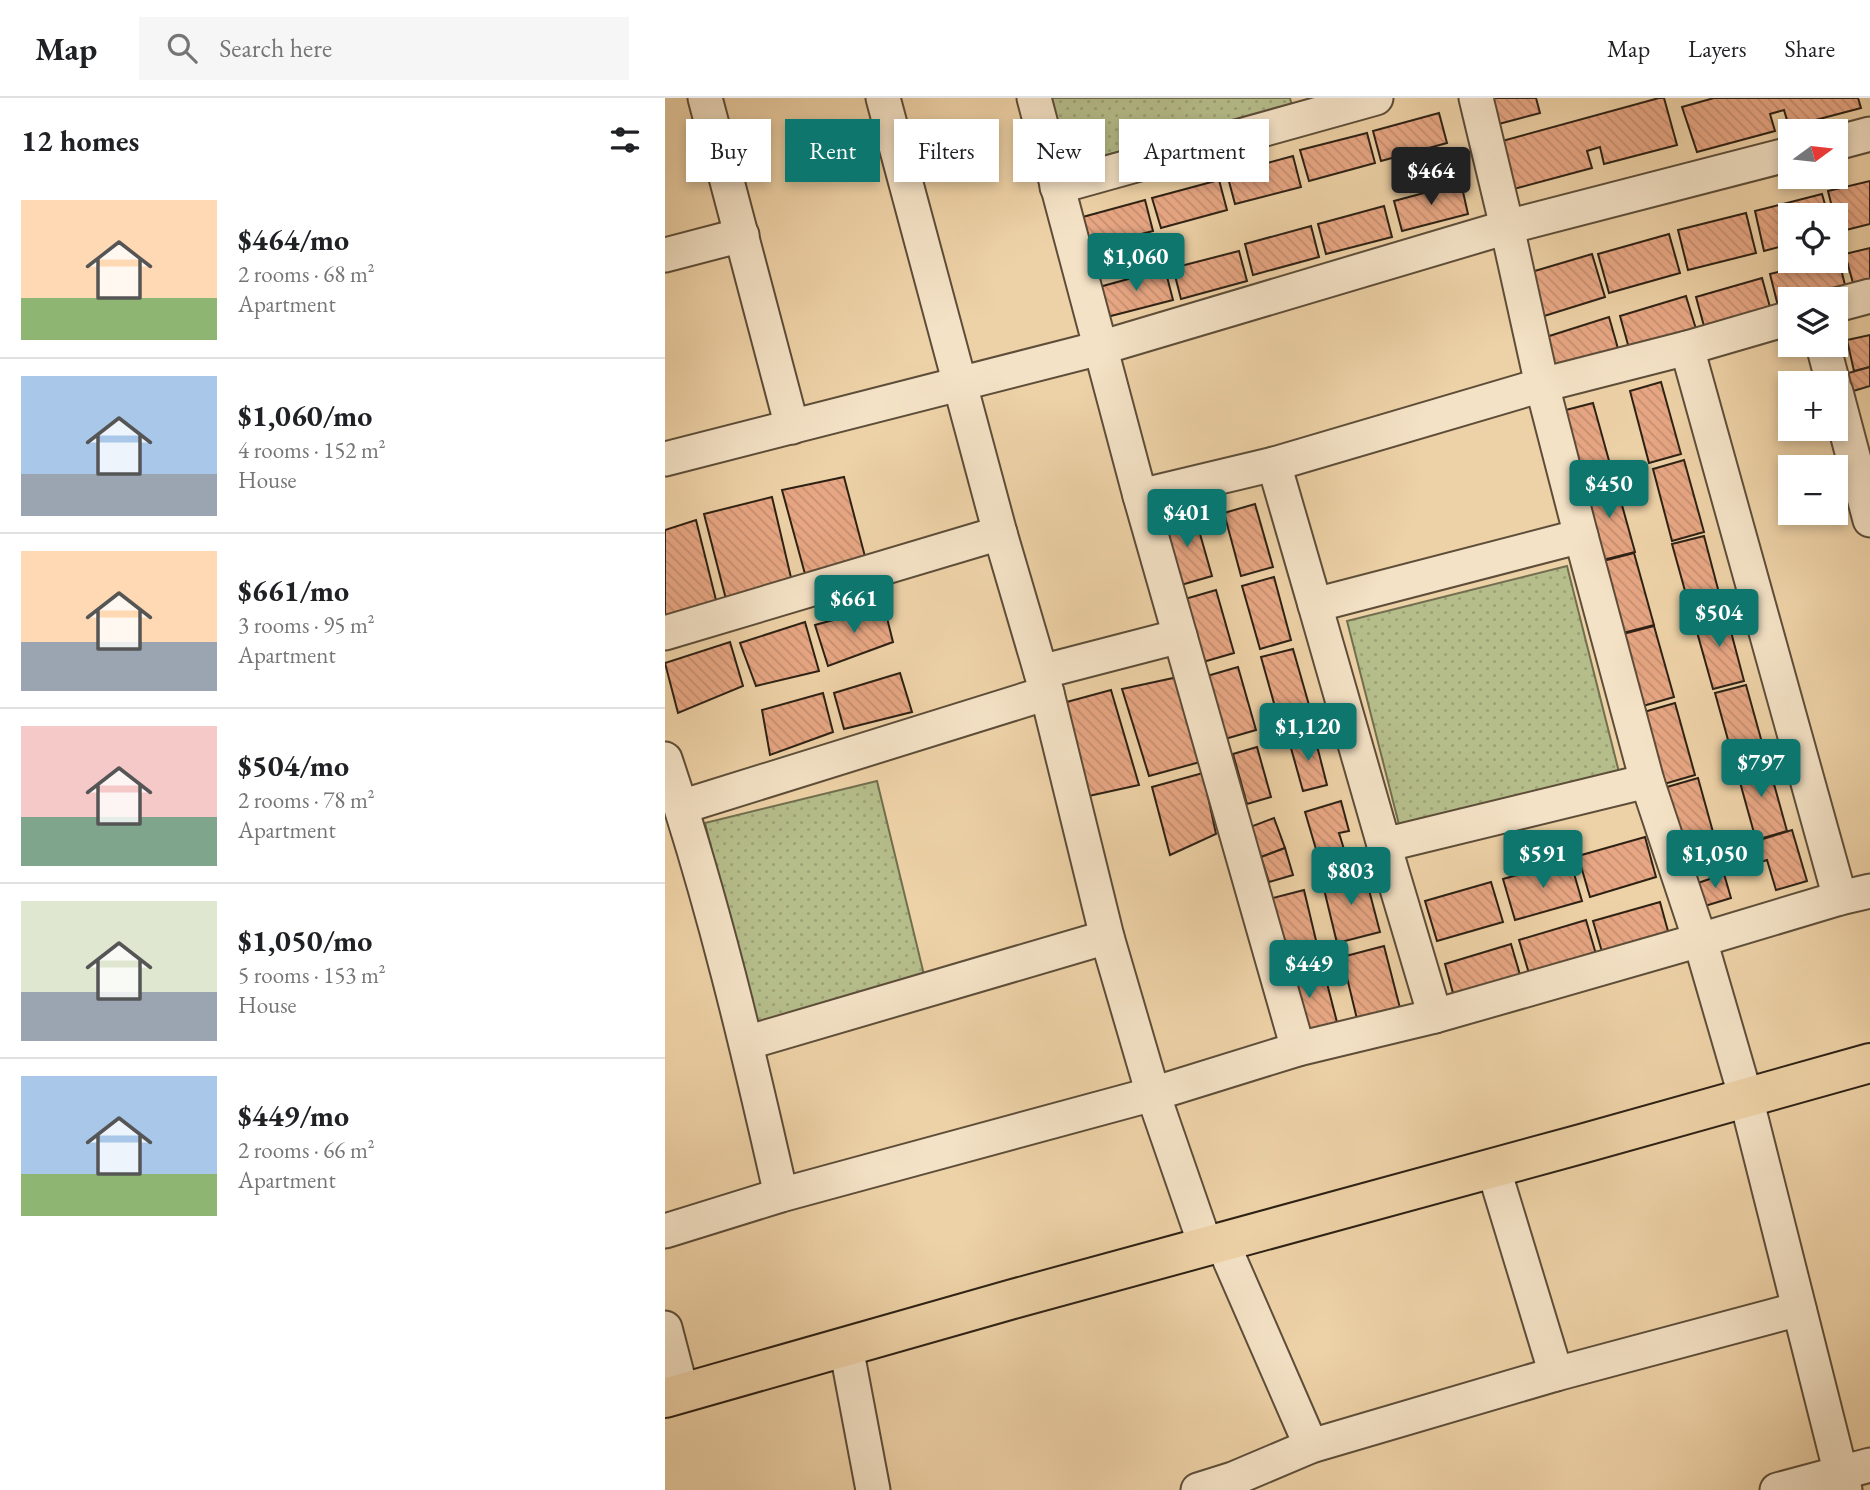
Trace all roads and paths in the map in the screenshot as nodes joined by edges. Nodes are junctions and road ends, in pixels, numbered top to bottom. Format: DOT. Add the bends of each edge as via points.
graph roads {
  1 [pos="705,98"];
  2 [pos="883,98"];
  3 [pos="1034,98"];
  4 [pos="1376,98"];
  5 [pos="1476,98"];
  6 [pos="1321,105"];
  7 [pos="1870,134"];
  8 [pos="1848,140"];
  9 [pos="1778,157"];
  10 [pos="1057,187"];
  11 [pos="1507,227"];
  12 [pos="742,235"];
  13 [pos="665,255"];
  14 [pos="1870,296"];
  15 [pos="1848,302"];
  16 [pos="1778,321"];
  17 [pos="1100,348"];
  18 [pos="1687,348"];
  19 [pos="961,384"];
  20 [pos="1542,385"];
  21 [pos="792,427"];
  22 [pos="1848,438"];
  23 [pos="665,458"];
  24 [pos="1274,464"];
  25 [pos="1140,496"];
  26 [pos="1870,520"];
  27 [pos="1000,533"];
  28 [pos="1581,536"];
  29 [pos="1314,605"];
  30 [pos="665,633"];
  31 [pos="1180,636"];
  32 [pos="1044,682"];
  33 [pos="665,759"];
  34 [pos="1647,781"];
  35 [pos="681,807"];
  36 [pos="1384,845"];
  37 [pos="1855,895"];
  38 [pos="1107,937"];
  39 [pos="1700,940"];
  40 [pos="1435,1016"];
  41 [pos="746,1043"];
  42 [pos="1298,1049"];
  43 [pos="1870,1063"];
  44 [pos="1153,1094"];
  45 [pos="1746,1098"];
  46 [pos="1493,1167"];
  47 [pos="781,1195"];
  48 [pos="665,1231"];
  49 [pos="1214,1244"];
  50 [pos="1799,1309"];
  51 [pos="665,1328"];
  52 [pos="846,1347"];
  53 [pos="1556,1374"];
  54 [pos="674,1395"];
  55 [pos="1311,1447"];
  56 [pos="1852,1476"];
  57 [pos="873,1490"];
  58 [pos="1198,1490"];
  59 [pos="1777,1490"];
  1 -- 12 [label="street"];
  2 -- 19 [label="street"];
  3 -- 10 [label="street"];
  4 -- 6 [label="street"];
  5 -- 11 [label="street"];
  6 -- 10 [label="street"];
  7 -- 8 [label="street"];
  9 -- 11 [label="street"];
  10 -- 17 [label="street"];
  11 -- 17 [label="street"];
  11 -- 20 [label="street"];
  12 -- 13 [label="street"];
  12 -- 21 [label="street"];
  14 -- 15 [label="street"];
  16 -- 18 [label="street"];
  17 -- 19 [label="street"];
  17 -- 25 [label="street"];
  18 -- 20 [label="street"];
  18 -- 37 [label="street"];
  19 -- 21 [label="street"];
  19 -- 27 [label="street"];
  20 -- 24 [label="street"];
  20 -- 28 [label="street"];
  21 -- 23 [label="street"];
  22 -- 26 [label="street"];
  24 -- 25 [label="street"];
  24 -- 29 [label="street"];
  25 -- 31 [label="street"];
  27 -- 30 [label="street"];
  27 -- 32 [label="street"];
  28 -- 29 [label="street"];
  28 -- 34 [label="street"];
  29 -- 36 [label="street"];
  31 -- 32 [label="street"];
  31 -- 42 [label="street"];
  32 -- 35 [label="street"];
  32 -- 38 [label="street"];
  33 -- 35 [label="street"];
  34 -- 36 [label="street"];
  34 -- 39 [label="street"];
  35 -- 41 [label="street"];
  36 -- 40 [label="street"];
  37 -- 39 [label="street"];
  38 -- 41 [label="street"];
  38 -- 44 [label="street"];
  39 -- 40 [label="street"];
  39 -- 45 [label="street"];
  40 -- 42 [label="street"];
  41 -- 47 [label="street"];
  42 -- 44 [label="street"];
  43 -- 45 [label="main road"];
  44 -- 47 [label="street"];
  44 -- 49 [label="street"];
  45 -- 46 [label="main road"];
  45 -- 50 [label="street"];
  46 -- 49 [label="main road"];
  46 -- 53 [label="street"];
  47 -- 48 [label="street"];
  49 -- 52 [label="main road"];
  49 -- 55 [label="street"];
  50 -- 53 [label="street"];
  50 -- 56 [label="street"];
  51 -- 54 [label="street"];
  52 -- 54 [label="main road"];
  52 -- 57 [label="street"];
  53 -- 55 [label="street"];
  55 -- 58 [label="street"];
  56 -- 59 [label="street"];
}
